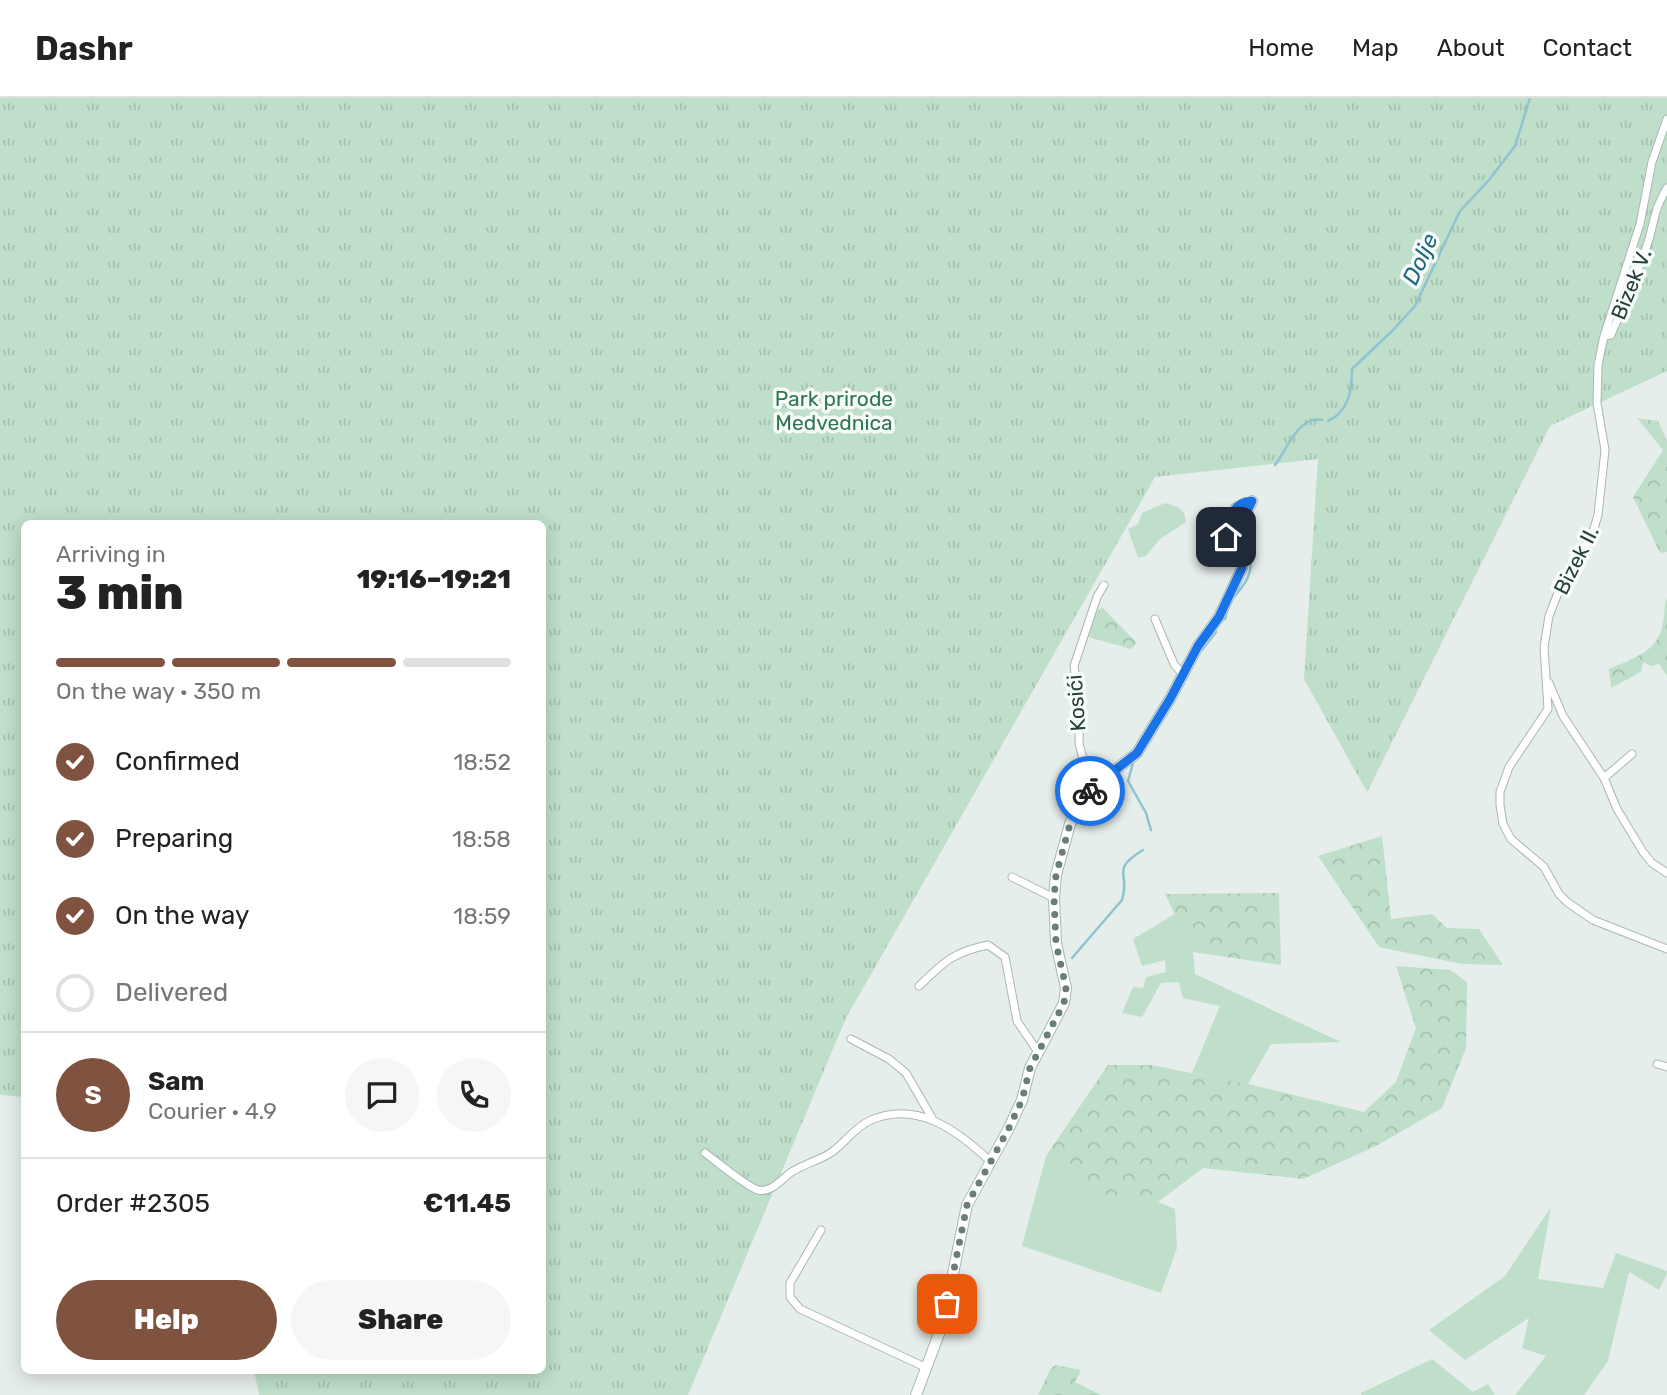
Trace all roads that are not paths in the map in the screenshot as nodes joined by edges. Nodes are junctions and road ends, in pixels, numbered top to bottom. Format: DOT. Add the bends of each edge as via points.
graph roads {
  1 [pos="1667,119"];
  2 [pos="1667,188"];
  3 [pos="1604,336"];
  4 [pos="1252,501"];
  5 [pos="1206,548"];
  6 [pos="1104,585"];
  7 [pos="1155,619"];
  8 [pos="1183,675"];
  9 [pos="1547,680"];
  10 [pos="1632,754"];
  11 [pos="1604,778"];
  12 [pos="1097,781"];
  13 [pos="1667,873"];
  14 [pos="1012,877"];
  15 [pos="1054,898"];
  16 [pos="1667,950"];
  17 [pos="919,986"];
  18 [pos="851,1039"];
  19 [pos="1038,1052"];
  20 [pos="1657,1064"];
  21 [pos="1667,1067"];
  22 [pos="932,1118"];
  23 [pos="705,1153"];
  24 [pos="990,1161"];
  25 [pos="821,1230"];
  26 [pos="927,1368"];
  27 [pos="916,1395"];
  1 -- 3 [label="street, Bizek II."];
  2 -- 3 [label="street, Bizek V." via="1656,206 1627,299 1611,335"];
  3 -- 9 [label="street, Bizek II." via="1598,365 1605,450 1601,498 1592,535 1565,575 1549,616 1544,647"];
  4 -- 5 [label="street" via="1235,507 1221,544"];
  4 -- 8 [label="street" via="1245,515 1242,568 1219,617"];
  6 -- 12 [label="street, Kosići" via="1074,666 1080,704 1079,743 1084,763"];
  7 -- 8 [label="street"];
  8 -- 12 [label="street" via="1137,753"];
  9 -- 11 [label="street" via="1563,716"];
  9 -- 16 [label="street, Bizek II." via="1548,709 1504,778 1500,792 1503,824 1511,839 1539,861 1559,894 1580,913"];
  10 -- 11 [label="street"];
  11 -- 13 [label="street" via="1643,852"];
  12 -- 15 [label="street" via="1070,824"];
  14 -- 15 [label="street"];
  15 -- 19 [label="street" via="1056,943 1066,988 1064,1003"];
  17 -- 19 [label="street" via="964,950 988,945 1005,957 1017,1021"];
  18 -- 22 [label="street" via="906,1073"];
  19 -- 24 [label="street" via="1022,1100"];
  20 -- 21 [label="street"];
  22 -- 23 [label="street" via="898,1114 871,1120 832,1152 770,1189 758,1189"];
  22 -- 24 [label="street"];
  24 -- 26 [label="street" via="967,1205 943,1323"];
  25 -- 26 [label="street" via="790,1283 790,1297 800,1309"];
  26 -- 27 [label="street"];
}
